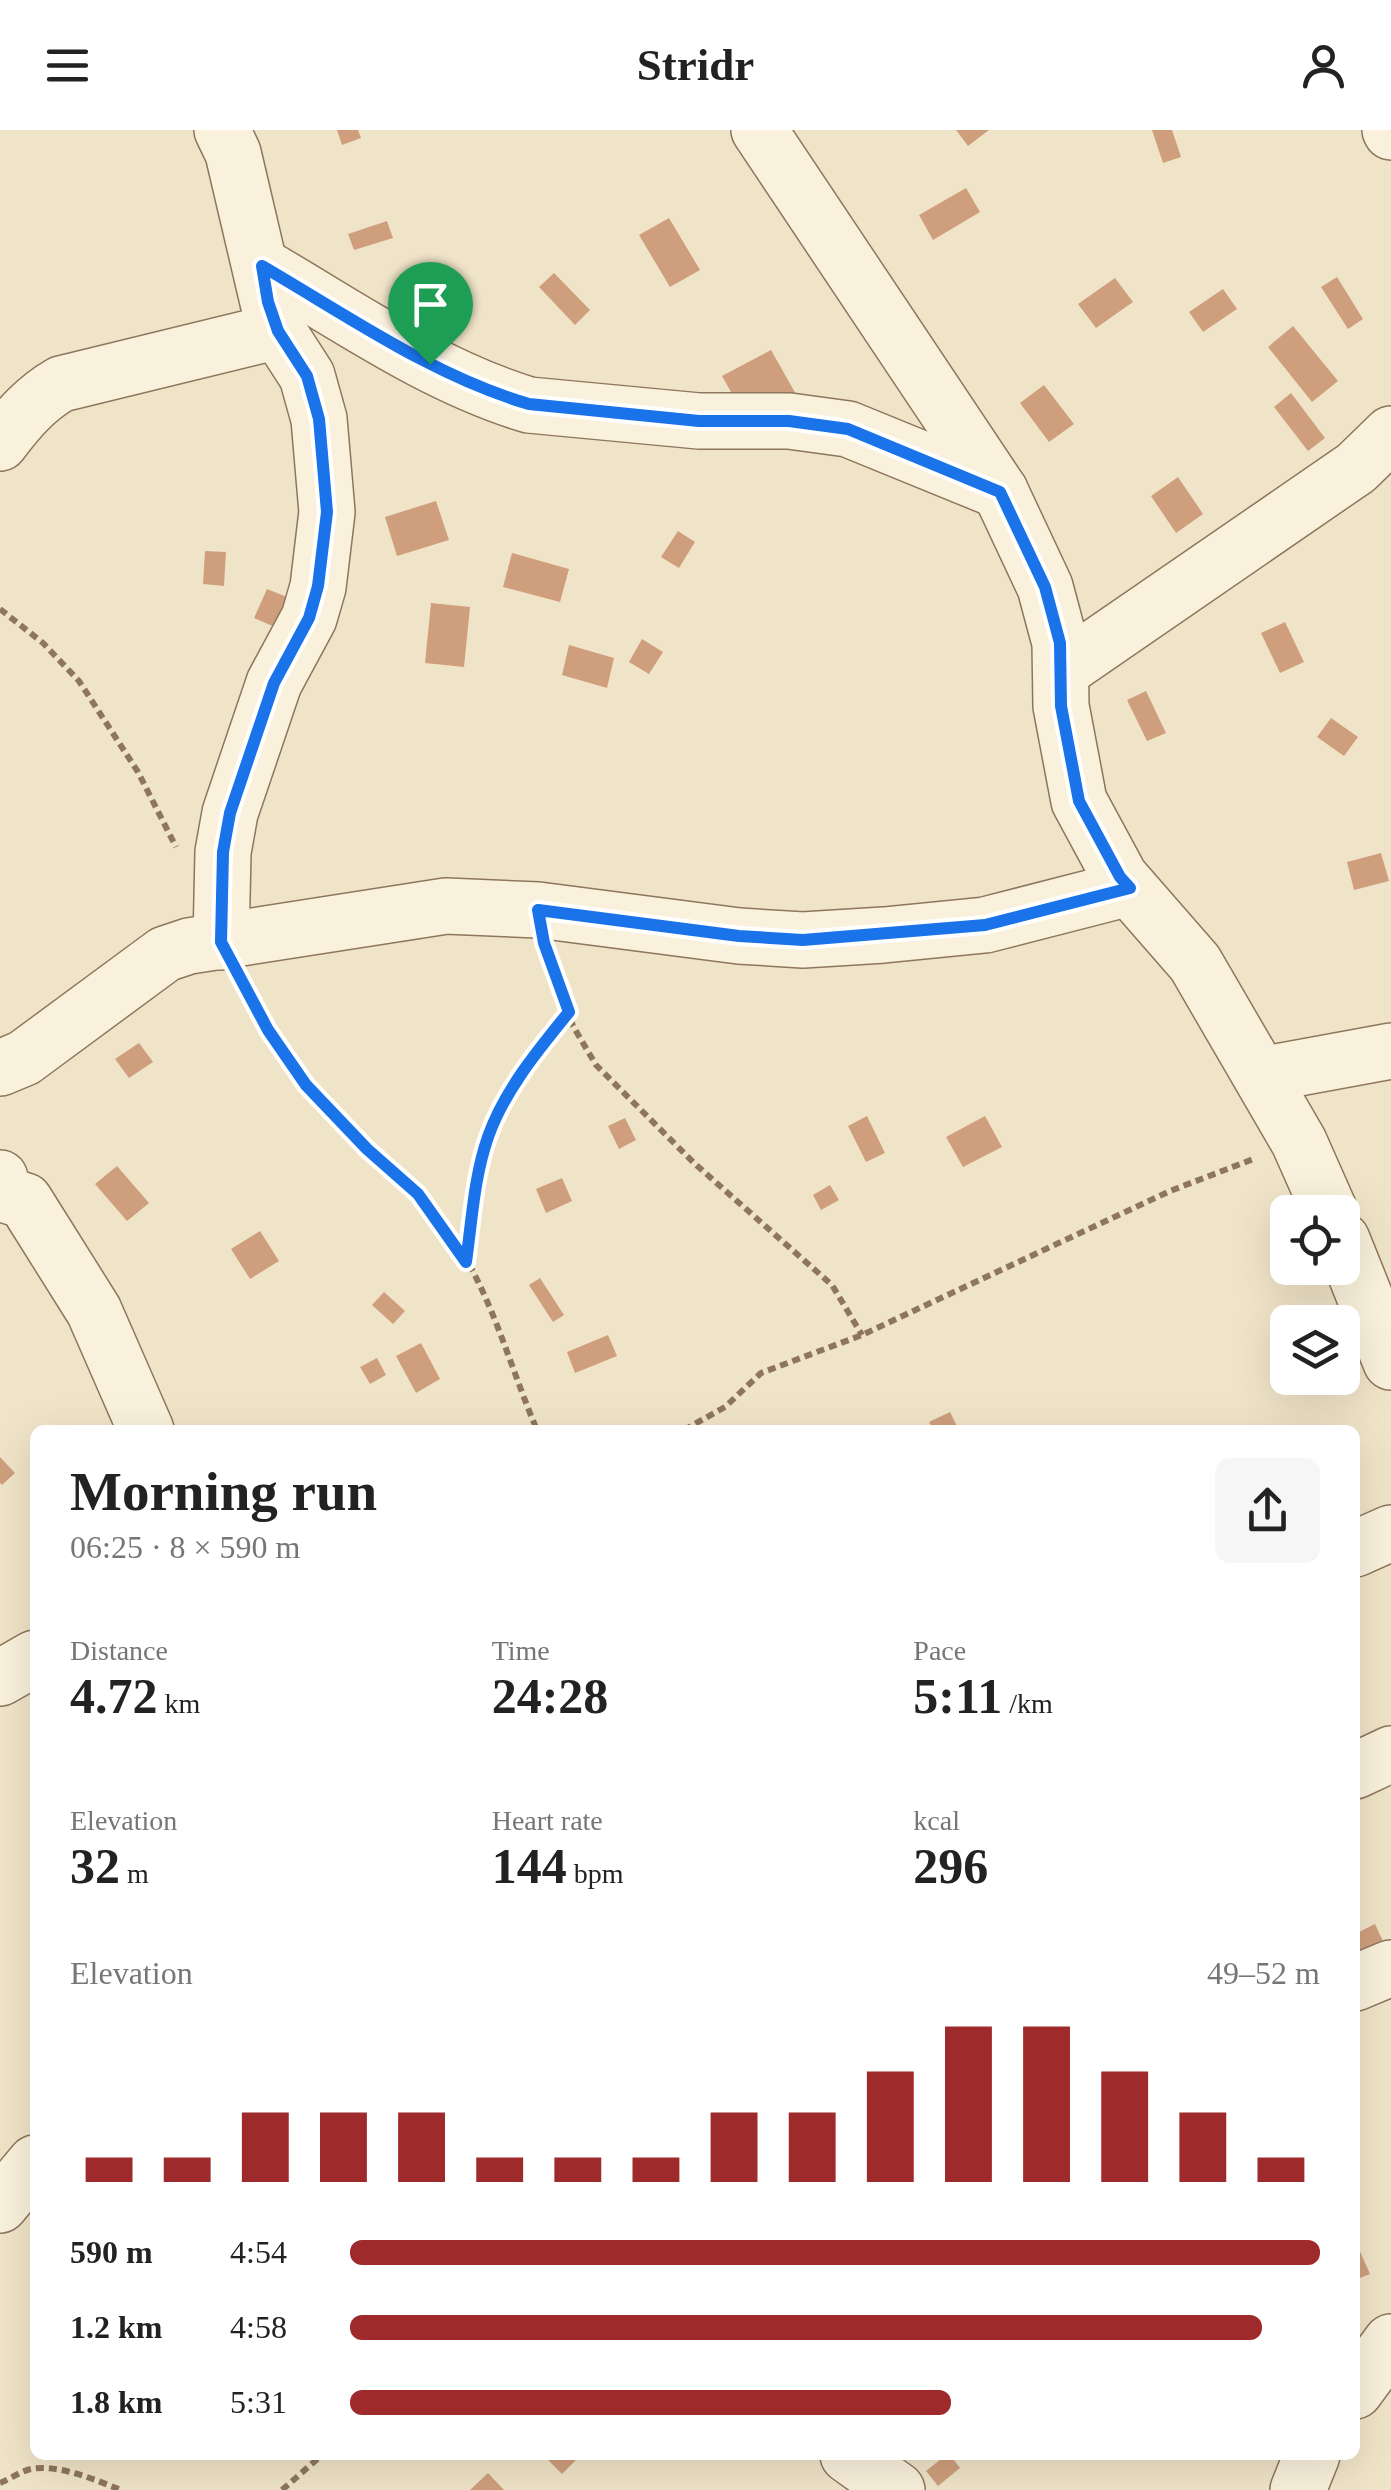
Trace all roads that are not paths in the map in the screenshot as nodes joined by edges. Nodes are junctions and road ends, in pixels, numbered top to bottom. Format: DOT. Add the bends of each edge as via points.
graph roads {
  1 [pos="222,130"];
  2 [pos="759,130"];
  3 [pos="262,266"];
  4 [pos="278,331"];
  5 [pos="1391,434"];
  6 [pos="0,443"];
  7 [pos="1000,492"];
  8 [pos="1060,670"];
  9 [pos="1130,888"];
  10 [pos="221,942"];
  11 [pos="1391,1051"];
  12 [pos="0,1068"];
  13 [pos="1260,1076"];
  14 [pos="0,1178"];
  15 [pos="1322,1195"];
  16 [pos="0,1238"];
  17 [pos="1360,1282"];
  18 [pos="94,1311"];
  19 [pos="1388,1348"];
  20 [pos="144,1425"];
  21 [pos="1391,1533"];
  22 [pos="1360,1546"];
  23 [pos="30,1661"];
  24 [pos="0,1678"];
  25 [pos="1391,1754"];
  26 [pos="1360,1770"];
  27 [pos="1391,1968"];
  28 [pos="1360,1981"];
  29 [pos="30,2169"];
  30 [pos="0,2204"];
  31 [pos="1360,2318"];
  32 [pos="1391,2343"];
  33 [pos="1360,2385"];
  34 [pos="855,2460"];
  35 [pos="1310,2460"];
  36 [pos="897,2490"];
  37 [pos="1298,2490"];
  1 -- 3 [label="street"];
  2 -- 7 [label="street"];
  3 -- 4 [label="street"];
  3 -- 7 [label="street" via="430,364 504,397 680,419 848,429"];
  4 -- 6 [label="street" via="61,384 42,395"];
  4 -- 10 [label="street" via="307,376 319,419 327,512 309,618 274,683 230,813"];
  5 -- 8 [label="street" via="1356,468"];
  7 -- 8 [label="street" via="1045,587"];
  8 -- 9 [label="street" via="1079,801"];
  9 -- 10 [label="street" via="985,925 803,940 446,906"];
  9 -- 13 [label="street" via="1195,963"];
  10 -- 12 [label="street" via="165,954 24,1058"];
  11 -- 13 [label="street"];
  13 -- 15 [label="street"];
  14 -- 18 [label="street" via="3,1194 25,1201"];
  16 -- 18 [label="street"];
  17 -- 19 [label="street"];
  18 -- 20 [label="street"];
  21 -- 22 [label="street"];
  23 -- 24 [label="street"];
  25 -- 26 [label="street"];
  27 -- 28 [label="street"];
  29 -- 30 [label="street"];
  31 -- 32 [label="street"];
  32 -- 33 [label="street"];
  34 -- 36 [label="street"];
  35 -- 37 [label="street"];
}
